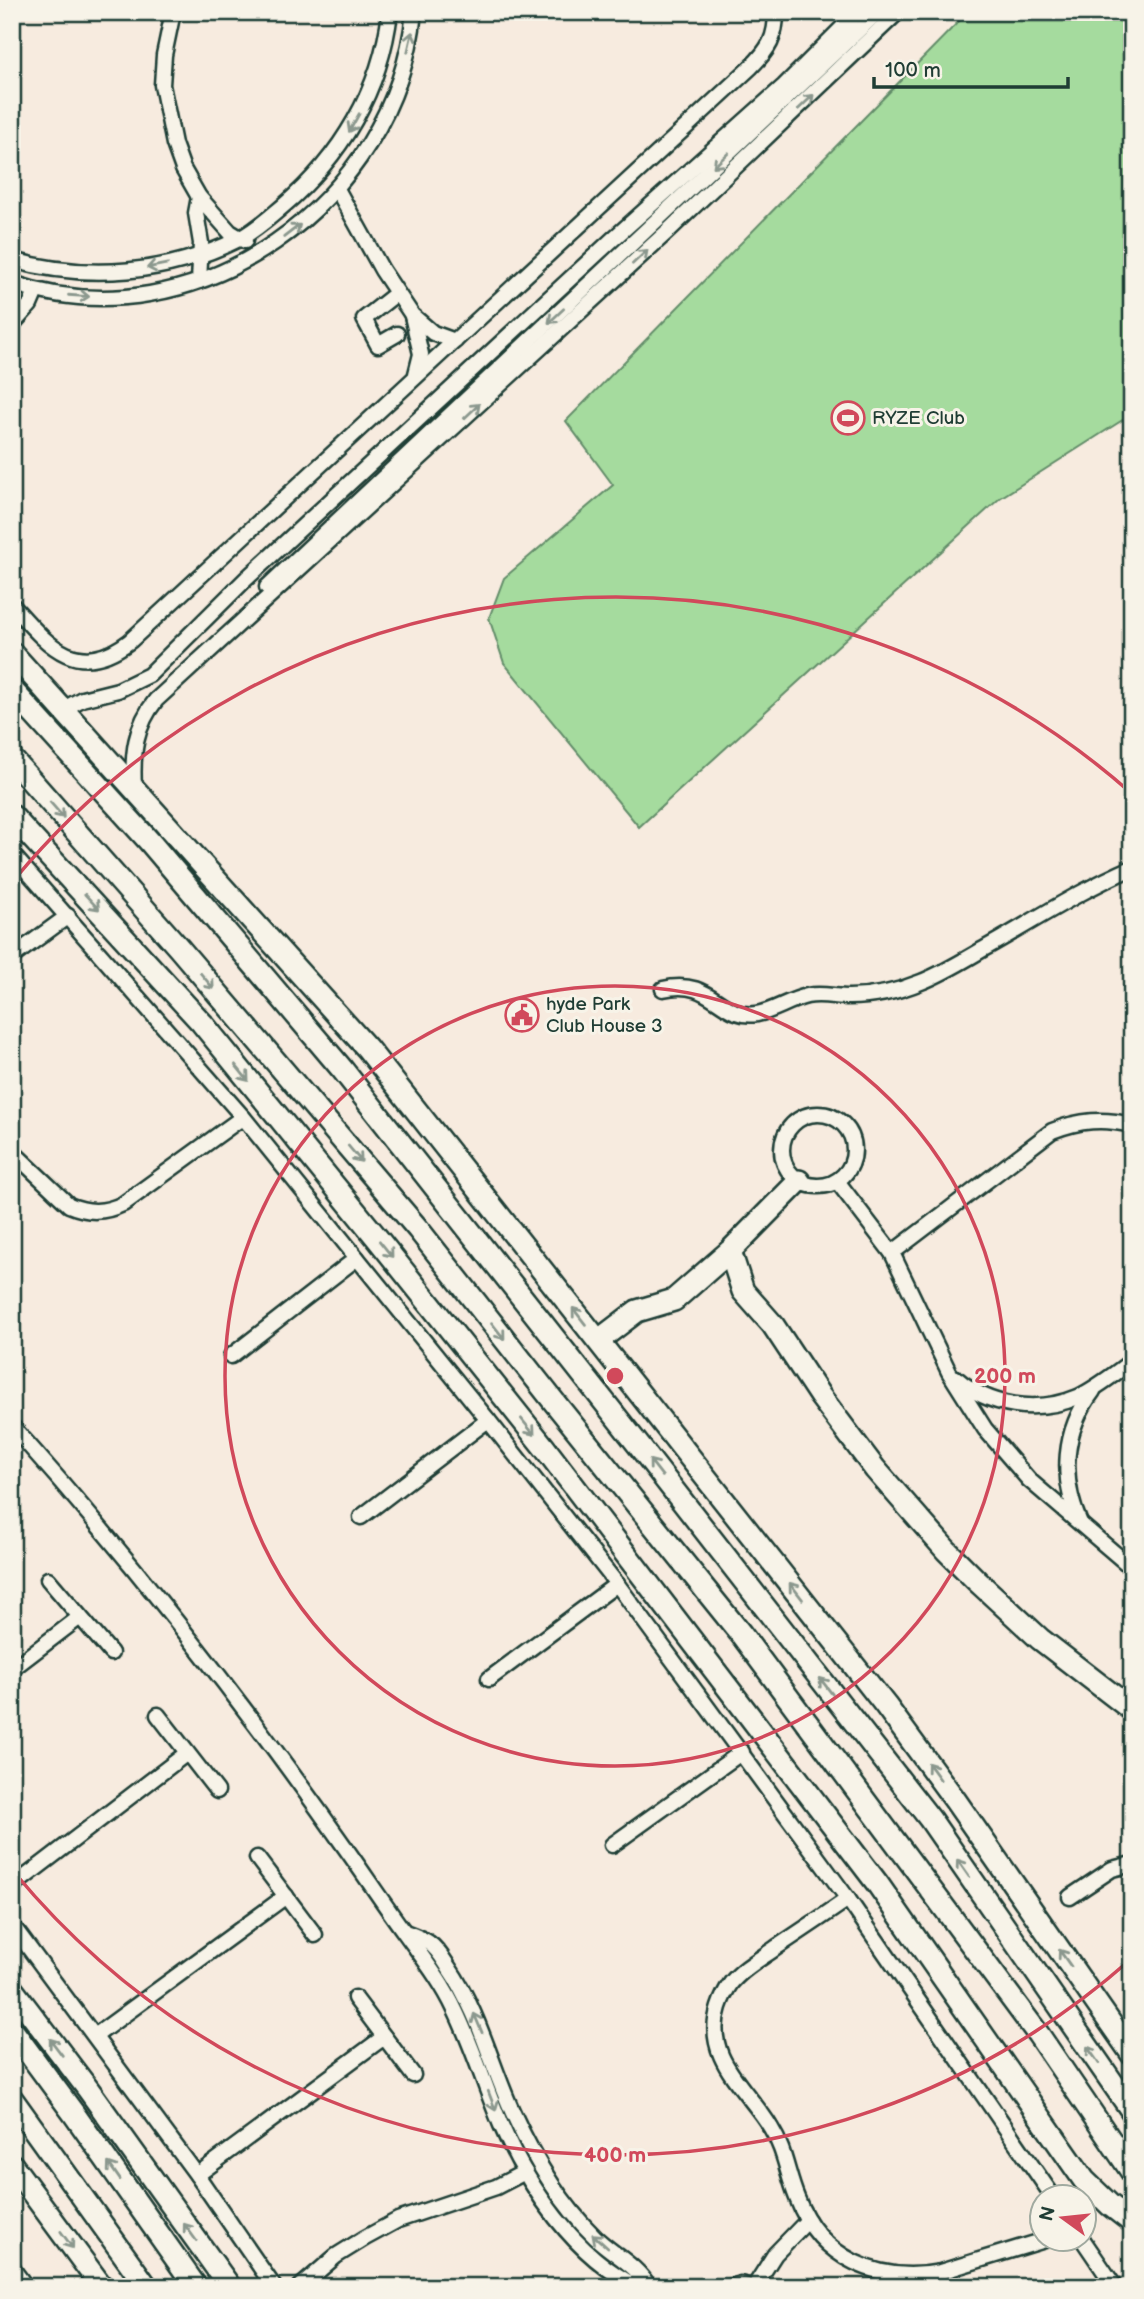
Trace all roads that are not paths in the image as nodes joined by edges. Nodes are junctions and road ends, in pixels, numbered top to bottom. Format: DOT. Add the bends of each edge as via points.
graph roads {
  1 [pos="173,12"];
  2 [pos="390,12"];
  3 [pos="414,12"];
  4 [pos="776,12"];
  5 [pos="858,12"];
  6 [pos="878,12"];
  7 [pos="898,12"];
  8 [pos="337,189"];
  9 [pos="199,197"];
  10 [pos="241,238"];
  11 [pos="258,254"];
  12 [pos="201,255"];
  13 [pos="12,260"];
  14 [pos="199,281"];
  15 [pos="12,283"];
  16 [pos="36,291"];
  17 [pos="397,293"];
  18 [pos="412,315"];
  19 [pos="12,326"];
  20 [pos="397,334"];
  21 [pos="455,341"];
  22 [pos="413,380"];
  23 [pos="12,605"];
  24 [pos="12,653"];
  25 [pos="12,690"];
  26 [pos="62,710"];
  27 [pos="12,759"];
  28 [pos="127,780"];
  29 [pos="12,816"];
  30 [pos="168,825"];
  31 [pos="149,841"];
  32 [pos="12,854"];
  33 [pos="1132,868"];
  34 [pos="68,916"];
  35 [pos="179,948"];
  36 [pos="12,957"];
  37 [pos="155,972"];
  38 [pos="663,989"];
  39 [pos="367,1048"];
  40 [pos="342,1069"];
  41 [pos="243,1117"];
  42 [pos="1132,1125"];
  43 [pos="12,1151"];
  44 [pos="799,1181"];
  45 [pos="837,1181"];
  46 [pos="730,1251"];
  47 [pos="892,1253"];
  48 [pos="357,1258"];
  49 [pos="598,1340"];
  50 [pos="231,1356"];
  51 [pos="1132,1361"];
  52 [pos="949,1372"];
  53 [pos="1096,1387"];
  54 [pos="488,1420"];
  55 [pos="12,1426"];
  56 [pos="675,1493"];
  57 [pos="640,1508"];
  58 [pos="361,1517"];
  59 [pos="1081,1525"];
  60 [pos="702,1528"];
  61 [pos="673,1549"];
  62 [pos="767,1554"];
  63 [pos="1132,1568"];
  64 [pos="48,1579"];
  65 [pos="617,1584"];
  66 [pos="760,1601"];
  67 [pos="80,1617"];
  68 [pos="111,1653"];
  69 [pos="12,1669"];
  70 [pos="489,1679"];
  71 [pos="1132,1710"];
  72 [pos="158,1715"];
  73 [pos="742,1752"];
  74 [pos="187,1753"];
  75 [pos="217,1791"];
  76 [pos="938,1832"];
  77 [pos="612,1844"];
  78 [pos="990,1849"];
  79 [pos="257,1858"];
  80 [pos="1132,1864"];
  81 [pos="12,1887"];
  82 [pos="286,1896"];
  83 [pos="1070,1897"];
  84 [pos="848,1899"];
  85 [pos="12,1925"];
  86 [pos="315,1935"];
  87 [pos="12,1989"];
  88 [pos="355,1997"];
  89 [pos="12,2031"];
  90 [pos="95,2036"];
  91 [pos="384,2037"];
  92 [pos="1132,2054"];
  93 [pos="487,2066"];
  94 [pos="413,2075"];
  95 [pos="12,2099"];
  96 [pos="1132,2111"];
  97 [pos="12,2165"];
  98 [pos="525,2172"];
  99 [pos="1132,2172"];
  100 [pos="197,2175"];
  101 [pos="1045,2184"];
  102 [pos="808,2220"];
  103 [pos="1132,2222"];
  104 [pos="1028,2244"];
  105 [pos="1093,2254"];
  106 [pos="12,2268"];
  107 [pos="26,2287"];
  108 [pos="102,2287"];
  109 [pos="147,2287"];
  110 [pos="196,2287"];
  111 [pos="230,2287"];
  112 [pos="274,2287"];
  113 [pos="300,2287"];
  114 [pos="638,2287"];
  115 [pos="649,2287"];
  116 [pos="730,2287"];
  117 [pos="753,2287"];
  118 [pos="1115,2287"];
  1 -- 9 [label="street" via="162,85 174,144"];
  2 -- 10 [label="street, one-way" via="380,64 348,132 301,191"];
  8 -- 3 [label="street, one-way" via="373,139 391,104 404,67"];
  4 -- 21 [label="street" via="776,30 767,51"];
  5 -- 26 [label="street" via="149,675"];
  6 -- 28 [label="street, one-way" via="151,695 136,715"];
  28 -- 7 [label="street, one-way" via="137,734 156,700 667,232"];
  11 -- 8 [label="street, one-way" via="305,221"];
  8 -- 17 [label="street"];
  9 -- 10 [label="street"];
  9 -- 12 [label="street"];
  10 -- 11 [label="street"];
  10 -- 12 [label="street"];
  11 -- 14 [label="street"];
  12 -- 13 [label="street, one-way" via="157,267 101,273"];
  12 -- 14 [label="street"];
  16 -- 14 [label="street, one-way" via="122,296"];
  15 -- 16 [label="street"];
  16 -- 19 [label="street"];
  17 -- 18 [label="street"];
  17 -- 20 [label="street" via="364,318 378,345"];
  18 -- 21 [label="street" via="433,333"];
  18 -- 22 [label="street" via="421,354"];
  21 -- 22 [label="street"];
  22 -- 23 [label="street" via="118,650 104,656 73,657 46,642"];
  24 -- 26 [label="street"];
  25 -- 31 [label="street"];
  26 -- 28 [label="street"];
  27 -- 35 [label="street, one-way"];
  28 -- 30 [label="street"];
  29 -- 37 [label="street, one-way"];
  30 -- 31 [label="street"];
  30 -- 39 [label="street"];
  31 -- 40 [label="street"];
  32 -- 34 [label="street"];
  33 -- 38 [label="street" via="936,975 892,991 806,996 748,1014 726,1007 699,989"];
  34 -- 36 [label="street"];
  34 -- 41 [label="street"];
  35 -- 37 [label="street"];
  35 -- 57 [label="street, one-way" via="418,1229"];
  37 -- 103 [label="street, one-way" via="202,1023 544,1447 877,1883 1084,2180"];
  39 -- 40 [label="street"];
  49 -- 39 [label="street, one-way"];
  56 -- 40 [label="street, one-way"];
  41 -- 43 [label="street" via="123,1204 102,1211 69,1205"];
  41 -- 48 [label="street"];
  42 -- 47 [label="street" via="1091,1120 1052,1131"];
  44 -- 45 [label="street" via="811,1186"];
  44 -- 45 [label="street" via="784,1162 784,1137 800,1118 825,1113 846,1126 853,1137 853,1162"];
  44 -- 46 [label="street"];
  45 -- 47 [label="street"];
  46 -- 49 [label="street" via="674,1300 637,1311"];
  46 -- 71 [label="street" via="743,1291 774,1325 875,1469 977,1581 1040,1639"];
  47 -- 52 [label="street"];
  48 -- 50 [label="street"];
  48 -- 54 [label="street"];
  49 -- 62 [label="street"];
  51 -- 53 [label="street"];
  52 -- 53 [label="street" via="981,1395 1019,1406 1059,1403"];
  52 -- 59 [label="street" via="1006,1455"];
  53 -- 59 [label="street" via="1076,1418 1067,1454 1068,1490"];
  54 -- 58 [label="street"];
  54 -- 65 [label="street"];
  55 -- 93 [label="street" via="197,1648 405,1933 436,1949 468,1999"];
  56 -- 57 [label="street" via="657,1510"];
  56 -- 60 [label="street"];
  57 -- 61 [label="street"];
  59 -- 63 [label="street"];
  60 -- 61 [label="street" via="686,1529"];
  60 -- 66 [label="street"];
  61 -- 99 [label="street" via="897,1842"];
  62 -- 66 [label="street"];
  78 -- 62 [label="street, one-way"];
  64 -- 67 [label="street"];
  65 -- 70 [label="street"];
  65 -- 73 [label="street"];
  76 -- 66 [label="street, one-way"];
  67 -- 68 [label="street"];
  67 -- 69 [label="street"];
  72 -- 74 [label="street"];
  73 -- 77 [label="street"];
  73 -- 84 [label="street"];
  74 -- 75 [label="street"];
  74 -- 81 [label="street"];
  76 -- 78 [label="street"];
  96 -- 76 [label="street, one-way"];
  92 -- 78 [label="street, one-way"];
  79 -- 82 [label="street"];
  80 -- 83 [label="street" via="1112,1869"];
  82 -- 86 [label="street"];
  82 -- 90 [label="street"];
  84 -- 101 [label="street"];
  84 -- 102 [label="street" via="742,1972 723,1995 715,2024 725,2066 779,2142"];
  85 -- 90 [label="street"];
  111 -- 87 [label="street, one-way"];
  88 -- 91 [label="street"];
  110 -- 89 [label="street, one-way"];
  90 -- 100 [label="street"];
  91 -- 94 [label="street"];
  91 -- 100 [label="street"];
  93 -- 98 [label="street, one-way" via="500,2123"];
  115 -- 93 [label="street, one-way" via="566,2203"];
  95 -- 109 [label="street"];
  97 -- 108 [label="street, one-way"];
  98 -- 113 [label="street" via="496,2187 398,2220 336,2256"];
  98 -- 114 [label="street" via="583,2248"];
  100 -- 112 [label="street"];
  102 -- 104 [label="street" via="848,2258 869,2269 904,2276 940,2272"];
  102 -- 117 [label="street" via="775,2254"];
  105 -- 118 [label="street"];
  106 -- 107 [label="street"];
  116 -- 117 [label="street"];
}
